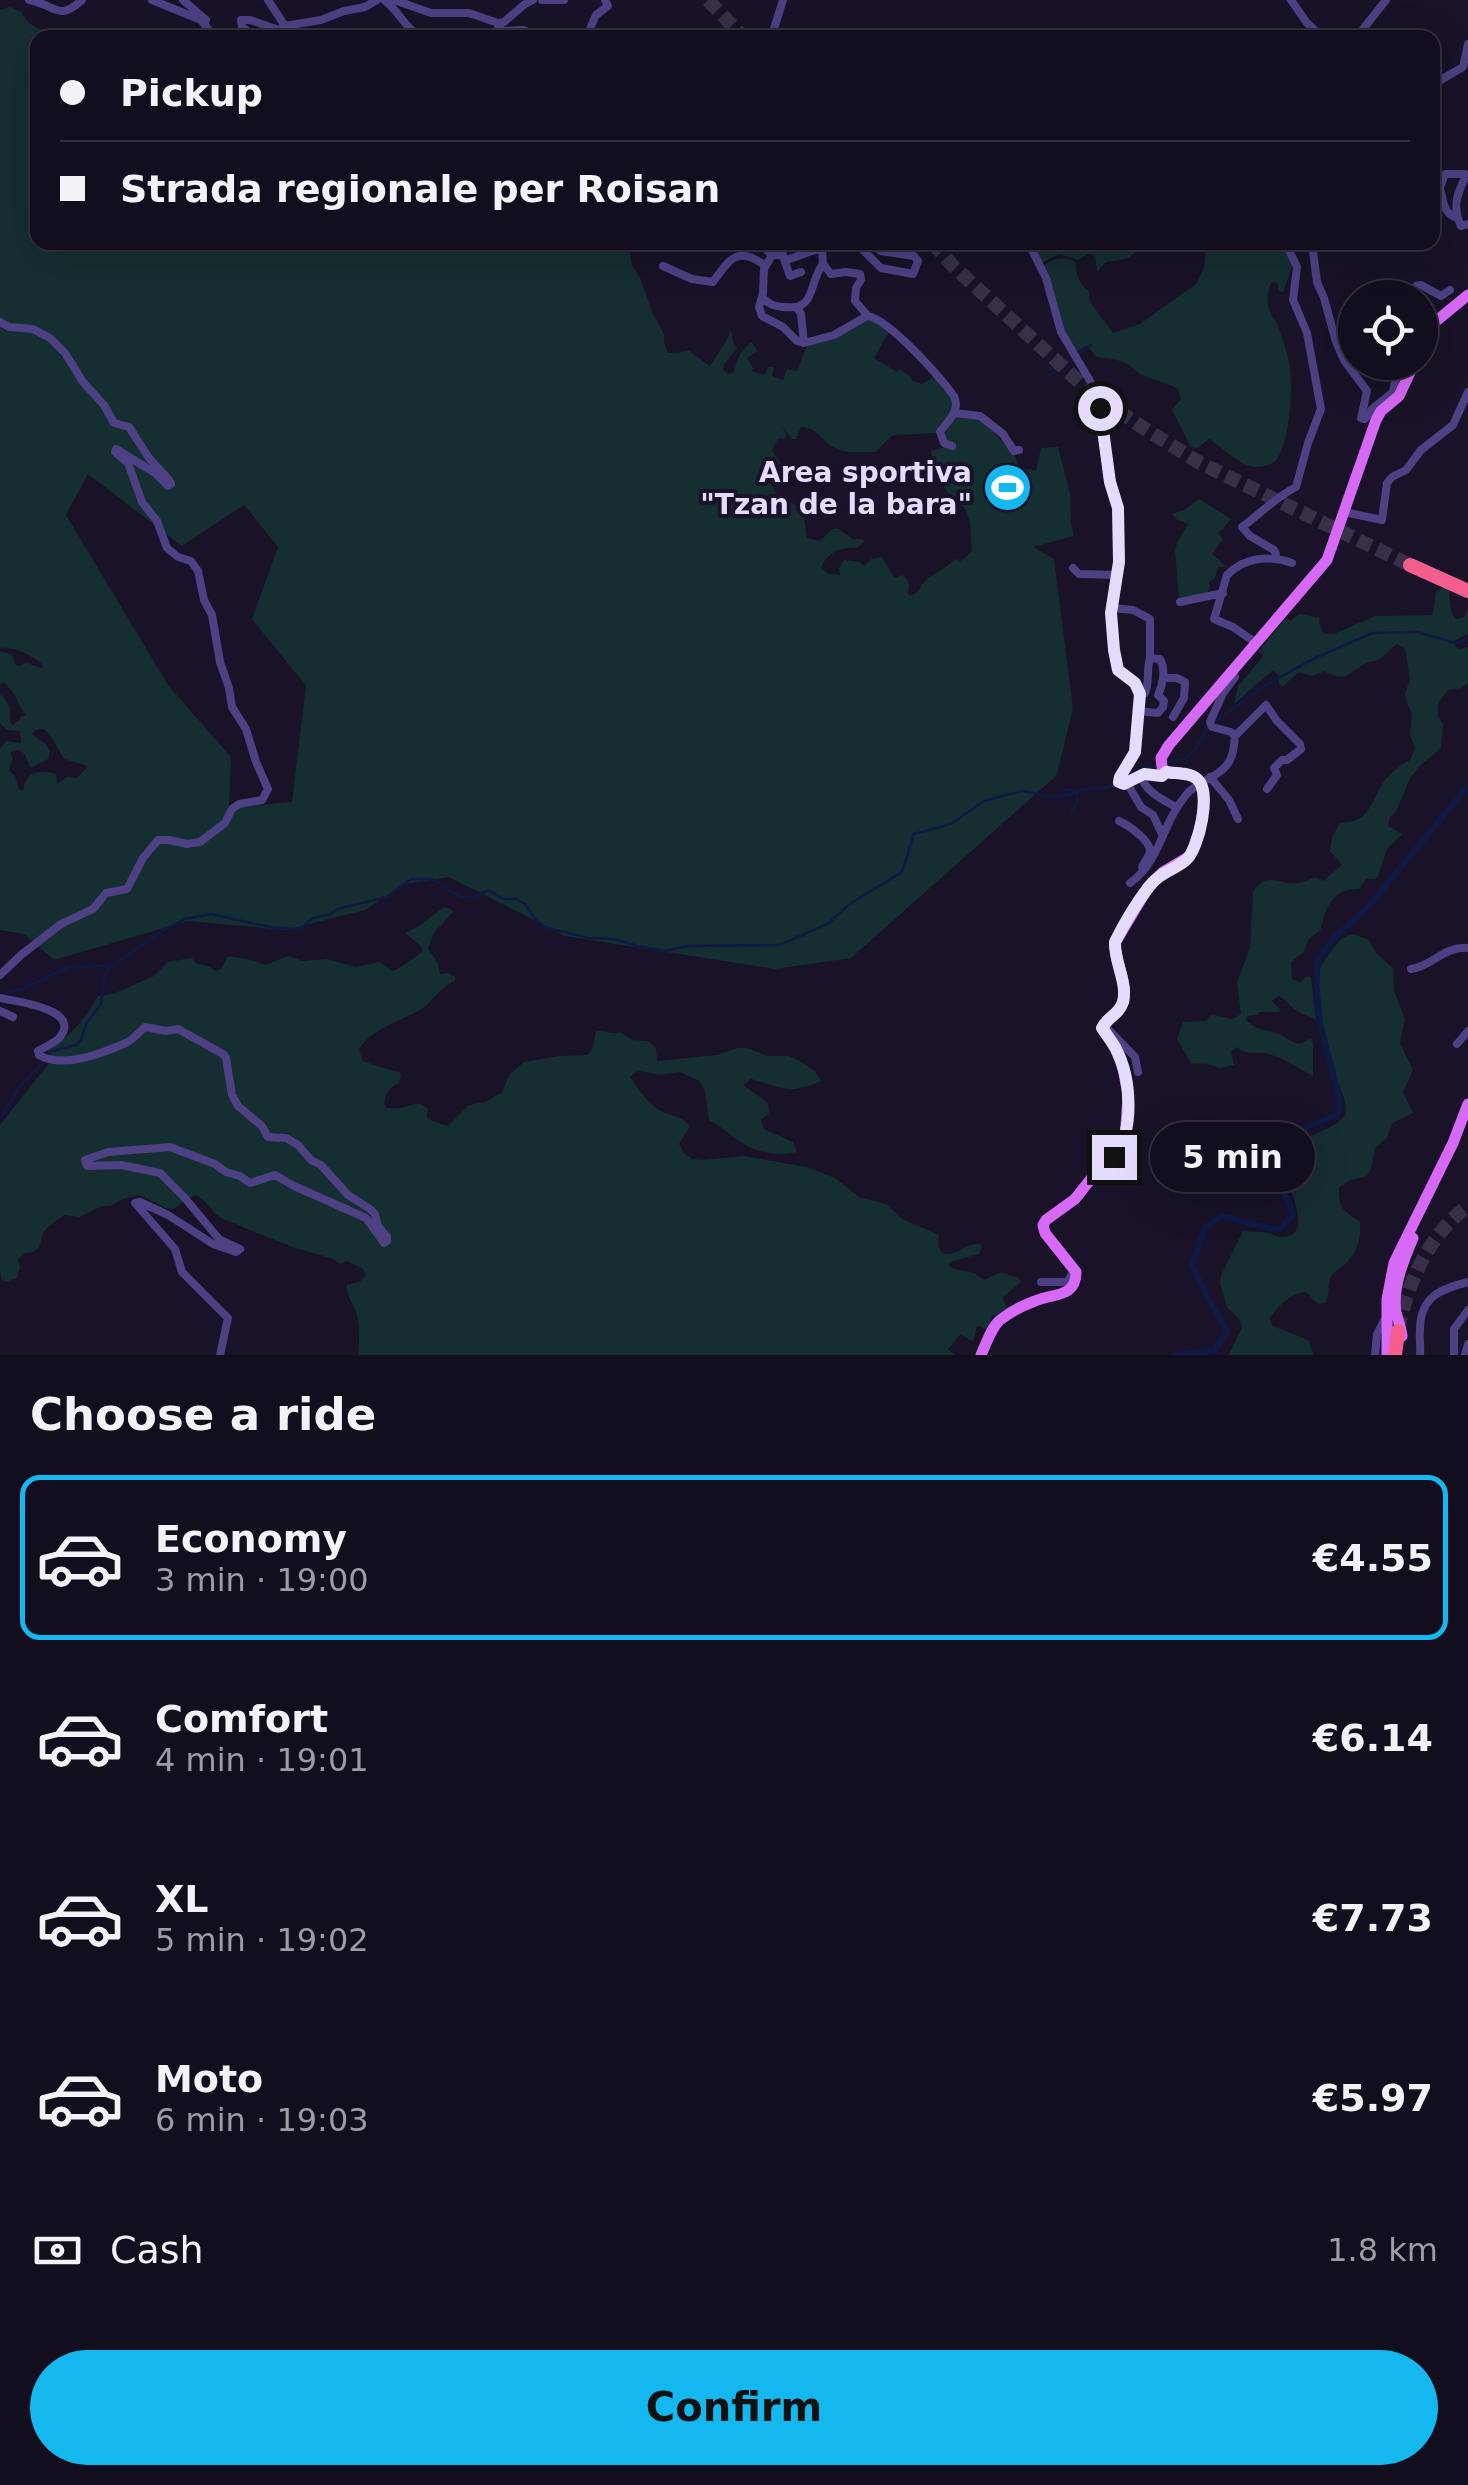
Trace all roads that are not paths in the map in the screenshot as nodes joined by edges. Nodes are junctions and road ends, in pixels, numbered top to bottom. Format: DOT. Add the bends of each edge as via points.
graph roads {
  1 [pos="29,0"];
  2 [pos="82,0"];
  3 [pos="152,0"];
  4 [pos="173,0"];
  5 [pos="268,0"];
  6 [pos="380,0"];
  7 [pos="394,0"];
  8 [pos="412,0"];
  9 [pos="533,0"];
  10 [pos="542,0"];
  11 [pos="564,0"];
  12 [pos="605,0"];
  13 [pos="783,0"];
  14 [pos="1291,0"];
  15 [pos="1386,0"];
  16 [pos="184,1"];
  17 [pos="431,13"];
  18 [pos="498,23"];
  19 [pos="208,26"];
  20 [pos="286,26"];
  21 [pos="210,30"];
  22 [pos="247,30"];
  23 [pos="279,30"];
  24 [pos="279,30"];
  25 [pos="411,30"];
  26 [pos="502,30"];
  27 [pos="590,30"];
  28 [pos="774,30"];
  29 [pos="1315,30"];
  30 [pos="1362,30"];
  31 [pos="1468,44"];
  32 [pos="1440,80"];
  33 [pos="1440,187"];
  34 [pos="1458,218"];
  35 [pos="1468,224"];
  36 [pos="770,250"];
  37 [pos="783,250"];
  38 [pos="812,250"];
  39 [pos="824,250"];
  40 [pos="862,250"];
  41 [pos="881,250"];
  42 [pos="1032,250"];
  43 [pos="1289,250"];
  44 [pos="1312,250"];
  45 [pos="780,257"];
  46 [pos="823,264"];
  47 [pos="663,266"];
  48 [pos="766,266"];
  49 [pos="802,272"];
  50 [pos="1438,291"];
  51 [pos="1468,296"];
  52 [pos="762,298"];
  53 [pos="798,308"];
  54 [pos="868,316"];
  55 [pos="1439,318"];
  56 [pos="0,322"];
  57 [pos="804,344"];
  58 [pos="1338,346"];
  59 [pos="1359,380"];
  60 [pos="1400,380"];
  61 [pos="1402,380"];
  62 [pos="1468,392"];
  63 [pos="955,413"];
  64 [pos="1010,422"];
  65 [pos="1003,434"];
  66 [pos="952,446"];
  67 [pos="1020,450"];
  68 [pos="1344,512"];
  69 [pos="1274,559"];
  70 [pos="1292,563"];
  71 [pos="1410,565"];
  72 [pos="1073,568"];
  73 [pos="1117,575"];
  74 [pos="1468,591"];
  75 [pos="1222,594"];
  76 [pos="1180,602"];
  77 [pos="1112,606"];
  78 [pos="1256,643"];
  79 [pos="1150,658"];
  80 [pos="1232,673"];
  81 [pos="1163,678"];
  82 [pos="1140,694"];
  83 [pos="1138,711"];
  84 [pos="1173,718"];
  85 [pos="1235,736"];
  86 [pos="1166,772"];
  87 [pos="1142,776"];
  88 [pos="1206,780"];
  89 [pos="1128,783"];
  90 [pos="1266,789"];
  91 [pos="1177,808"];
  92 [pos="1238,819"];
  93 [pos="1118,820"];
  94 [pos="1162,834"];
  95 [pos="1468,948"];
  96 [pos="1410,969"];
  97 [pos="0,975"];
  98 [pos="0,998"];
  99 [pos="0,1011"];
  100 [pos="13,1017"];
  101 [pos="1103,1024"];
  102 [pos="1468,1031"];
  103 [pos="1456,1044"];
  104 [pos="1138,1072"];
  105 [pos="1468,1104"];
  106 [pos="1056,1246"];
  107 [pos="1042,1282"];
  108 [pos="1468,1282"];
  109 [pos="1468,1310"];
  110 [pos="1392,1314"];
  111 [pos="1398,1331"];
  112 [pos="1468,1344"];
  113 [pos="1392,1352"];
  114 [pos="220,1355"];
  115 [pos="981,1355"];
  116 [pos="1375,1355"];
  117 [pos="1420,1355"];
  118 [pos="1454,1355"];
  119 [pos="1466,1355"];
  1 -- 2 [label="street" via="63,12"];
  3 -- 19 [label="street"];
  4 -- 16 [label="street"];
  5 -- 20 [label="street"];
  6 -- 20 [label="street"];
  6 -- 25 [label="street"];
  7 -- 17 [label="street"];
  8 -- 17 [label="street"];
  9 -- 18 [label="street"];
  10 -- 11 [label="street"];
  12 -- 27 [label="street" via="608,6"];
  13 -- 28 [label="street"];
  14 -- 29 [label="street"];
  15 -- 30 [label="street"];
  16 -- 19 [label="street"];
  17 -- 18 [label="street" via="468,13"];
  18 -- 26 [label="street"];
  19 -- 21 [label="street"];
  20 -- 24 [label="street"];
  22 -- 23 [label="street" via="241,20"];
  31 -- 32 [label="street" via="1462,68"];
  33 -- 34 [label="street" via="1444,208"];
  33 -- 34 [label="street" via="1444,174 1464,177 1455,198"];
  34 -- 35 [label="street" via="1461,226"];
  36 -- 45 [label="street"];
  37 -- 45 [label="street"];
  38 -- 45 [label="street"];
  39 -- 46 [label="street"];
  40 -- 41 [label="street" via="886,271 914,274 914,256"];
  42 -- 73 [label="street" via="1062,332 1096,391 1118,508"];
  43 -- 69 [label="street" via="1297,267 1293,300 1321,410 1296,487 1242,527 1274,550"];
  44 -- 58 [label="street"];
  45 -- 48 [label="street"];
  45 -- 49 [label="street" via="790,276"];
  46 -- 53 [label="street"];
  46 -- 54 [label="street" via="831,274 860,274 854,301"];
  47 -- 48 [label="street" via="713,282 742,255"];
  48 -- 52 [label="street"];
  50 -- 55 [label="street" via="1448,301"];
  51 -- 55 [label="main road"];
  52 -- 53 [label="street"];
  52 -- 57 [label="street" via="762,316"];
  53 -- 57 [label="street"];
  54 -- 57 [label="street"];
  54 -- 63 [label="street" via="886,325 951,391"];
  56 -- 97 [label="street" via="42,332 59,345 114,423 128,427 169,480 168,486 116,449 167,548 198,571 232,706 268,786 264,798 239,804 200,842 158,840 128,889 106,893"];
  59 -- 60 [label="street" via="1367,391 1362,420"];
  61 -- 68 [label="main road" via="1400,396 1376,420"];
  62 -- 68 [label="street" via="1453,424 1387,483 1382,520"];
  63 -- 65 [label="street" via="980,416"];
  63 -- 66 [label="street" via="940,432"];
  64 -- 65 [label="street"];
  65 -- 67 [label="street"];
  68 -- 78 [label="main road" via="1323,566"];
  69 -- 70 [label="street"];
  69 -- 75 [label="street" via="1232,569"];
  71 -- 74 [label="highway"];
  72 -- 73 [label="street"];
  73 -- 77 [label="street"];
  75 -- 76 [label="street"];
  75 -- 78 [label="street" via="1216,621"];
  77 -- 79 [label="street" via="1150,620"];
  77 -- 82 [label="street" via="1116,666"];
  78 -- 80 [label="main road"];
  79 -- 81 [label="street" via="1162,662"];
  79 -- 82 [label="street" via="1147,688"];
  80 -- 85 [label="street" via="1211,725"];
  80 -- 86 [label="main road" via="1162,754"];
  81 -- 83 [label="street" via="1158,694 1164,707 1158,713"];
  81 -- 84 [label="street" via="1186,682"];
  82 -- 83 [label="street"];
  83 -- 89 [label="street" via="1135,752 1119,780"];
  85 -- 88 [label="street" via="1230,760"];
  85 -- 90 [label="street" via="1266,705 1300,744 1274,768 1277,775"];
  86 -- 87 [label="street"];
  86 -- 88 [label="main road"];
  87 -- 89 [label="street"];
  87 -- 91 [label="street"];
  88 -- 91 [label="street"];
  88 -- 92 [label="street" via="1229,800"];
  88 -- 101 [label="main road" via="1190,856 1149,886 1116,940 1124,998"];
  89 -- 94 [label="street"];
  91 -- 94 [label="street"];
  93 -- 94 [label="street" via="1150,849 1130,883 1152,861"];
  95 -- 96 [label="street"];
  98 -- 114 [label="street" via="60,1017 63,1033 38,1051 49,1060 96,1054 145,1028 178,1029 216,1048 226,1058 238,1106 268,1137 292,1140 375,1214 384,1243 366,1218 275,1175 250,1182 170,1147 85,1160 87,1166 160,1173 219,1238 240,1249 214,1244 135,1203 175,1249 182,1272 228,1318"];
  99 -- 100 [label="street"];
  101 -- 104 [label="street" via="1134,1057"];
  101 -- 106 [label="main road" via="1128,1096 1126,1134 1075,1199 1046,1220 1043,1230"];
  102 -- 103 [label="street"];
  105 -- 110 [label="main road" via="1394,1263"];
  106 -- 107 [label="street" via="1071,1277"];
  106 -- 115 [label="main road" via="1076,1272 1072,1287 1000,1320"];
  108 -- 117 [label="street" via="1444,1288 1425,1306"];
  109 -- 118 [label="street" via="1454,1329"];
  110 -- 113 [label="main road"];
  110 -- 116 [label="street" via="1377,1334"];
  111 -- 113 [label="highway"];
  112 -- 119 [label="street"];
}
